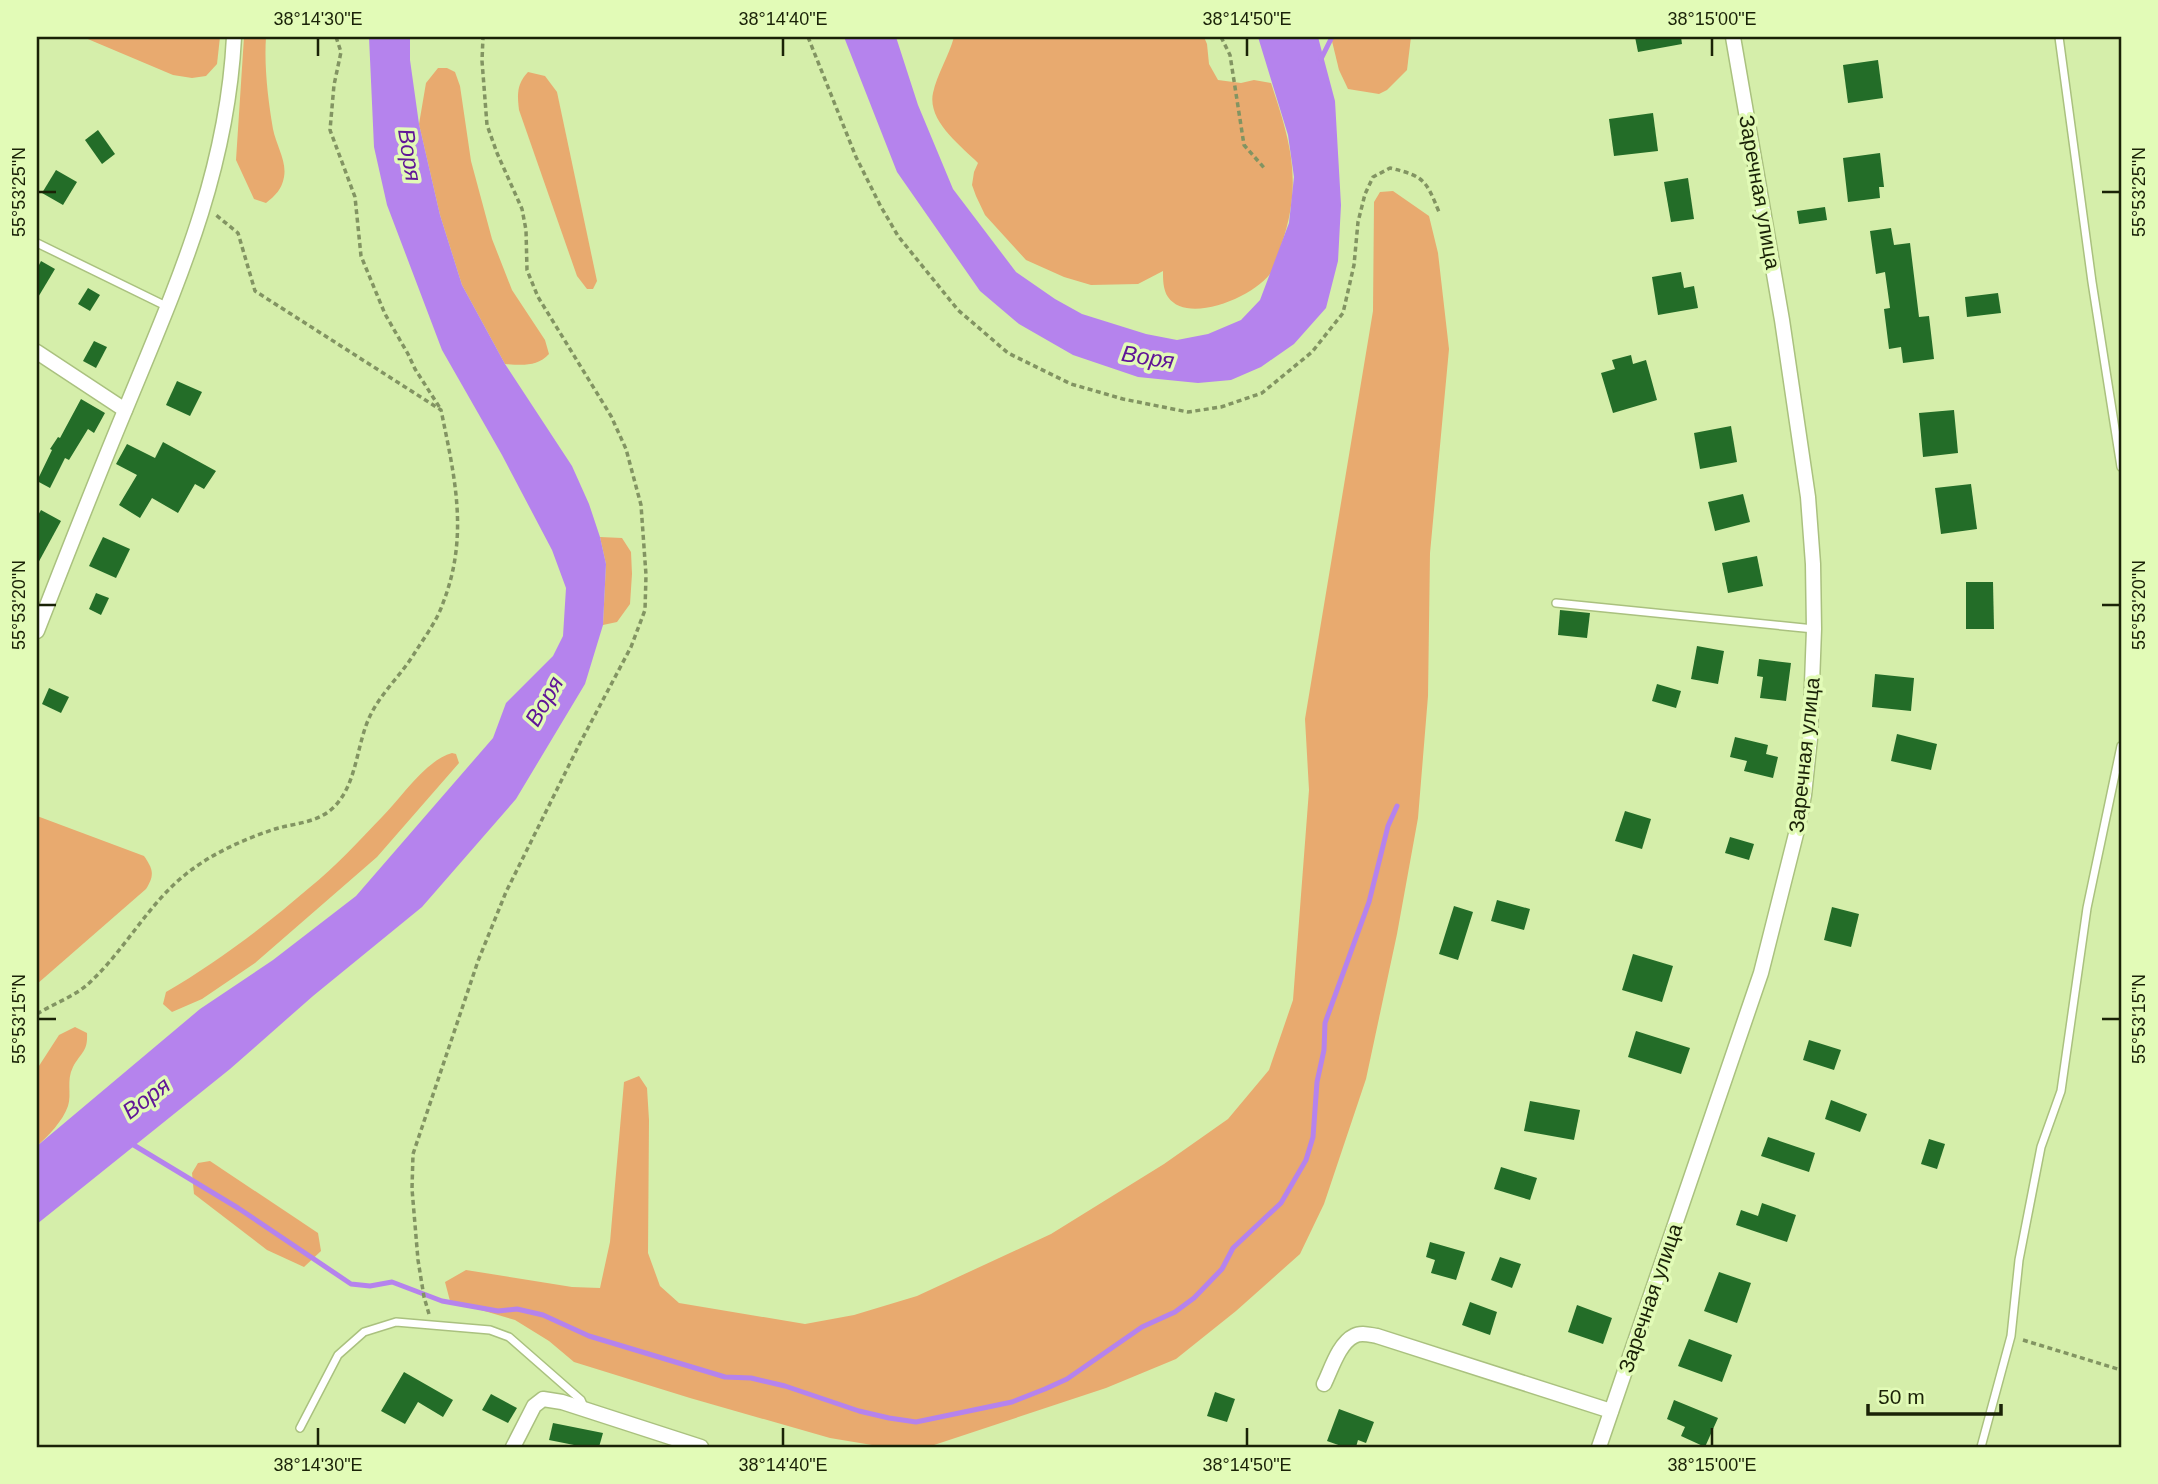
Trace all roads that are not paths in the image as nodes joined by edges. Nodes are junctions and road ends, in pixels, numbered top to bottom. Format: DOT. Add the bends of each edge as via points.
graph roads {
  1 [pos="234,37"];
  2 [pos="1733,37"];
  3 [pos="2059,37"];
  4 [pos="37,243"];
  5 [pos="168,307"];
  6 [pos="37,352"];
  7 [pos="125,410"];
  8 [pos="2121,467"];
  9 [pos="1556,603"];
  10 [pos="1814,629"];
  11 [pos="37,631"];
  12 [pos="2121,746"];
  13 [pos="1324,1384"];
  14 [pos="585,1410"];
  15 [pos="1611,1410"];
  16 [pos="300,1428"];
  17 [pos="513,1447"];
  18 [pos="701,1447"];
  19 [pos="1599,1447"];
  20 [pos="1981,1447"];
  1 -- 5 [label="street" via="220,150"];
  2 -- 10 [label="street, Заречная улица" via="1808,497"];
  3 -- 8 [label="lane"];
  4 -- 5 [label="lane"];
  5 -- 7 [label="street"];
  6 -- 7 [label="street"];
  7 -- 11 [label="street"];
  9 -- 10 [label="lane"];
  10 -- 15 [label="street, Заречная улица" via="1810,738 1790,864 1761,973"];
  12 -- 20 [label="lane" via="2087,908 2061,1091 2041,1147 2019,1260 2011,1336"];
  13 -- 15 [label="street" via="1343,1346 1363,1334"];
  14 -- 16 [label="lane" via="581,1400 509,1337 490,1330 396,1322 364,1332 338,1356"];
  14 -- 17 [label="street" via="543,1399 534,1406"];
  14 -- 18 [label="street"];
  15 -- 19 [label="street, Заречная улица"];
}
